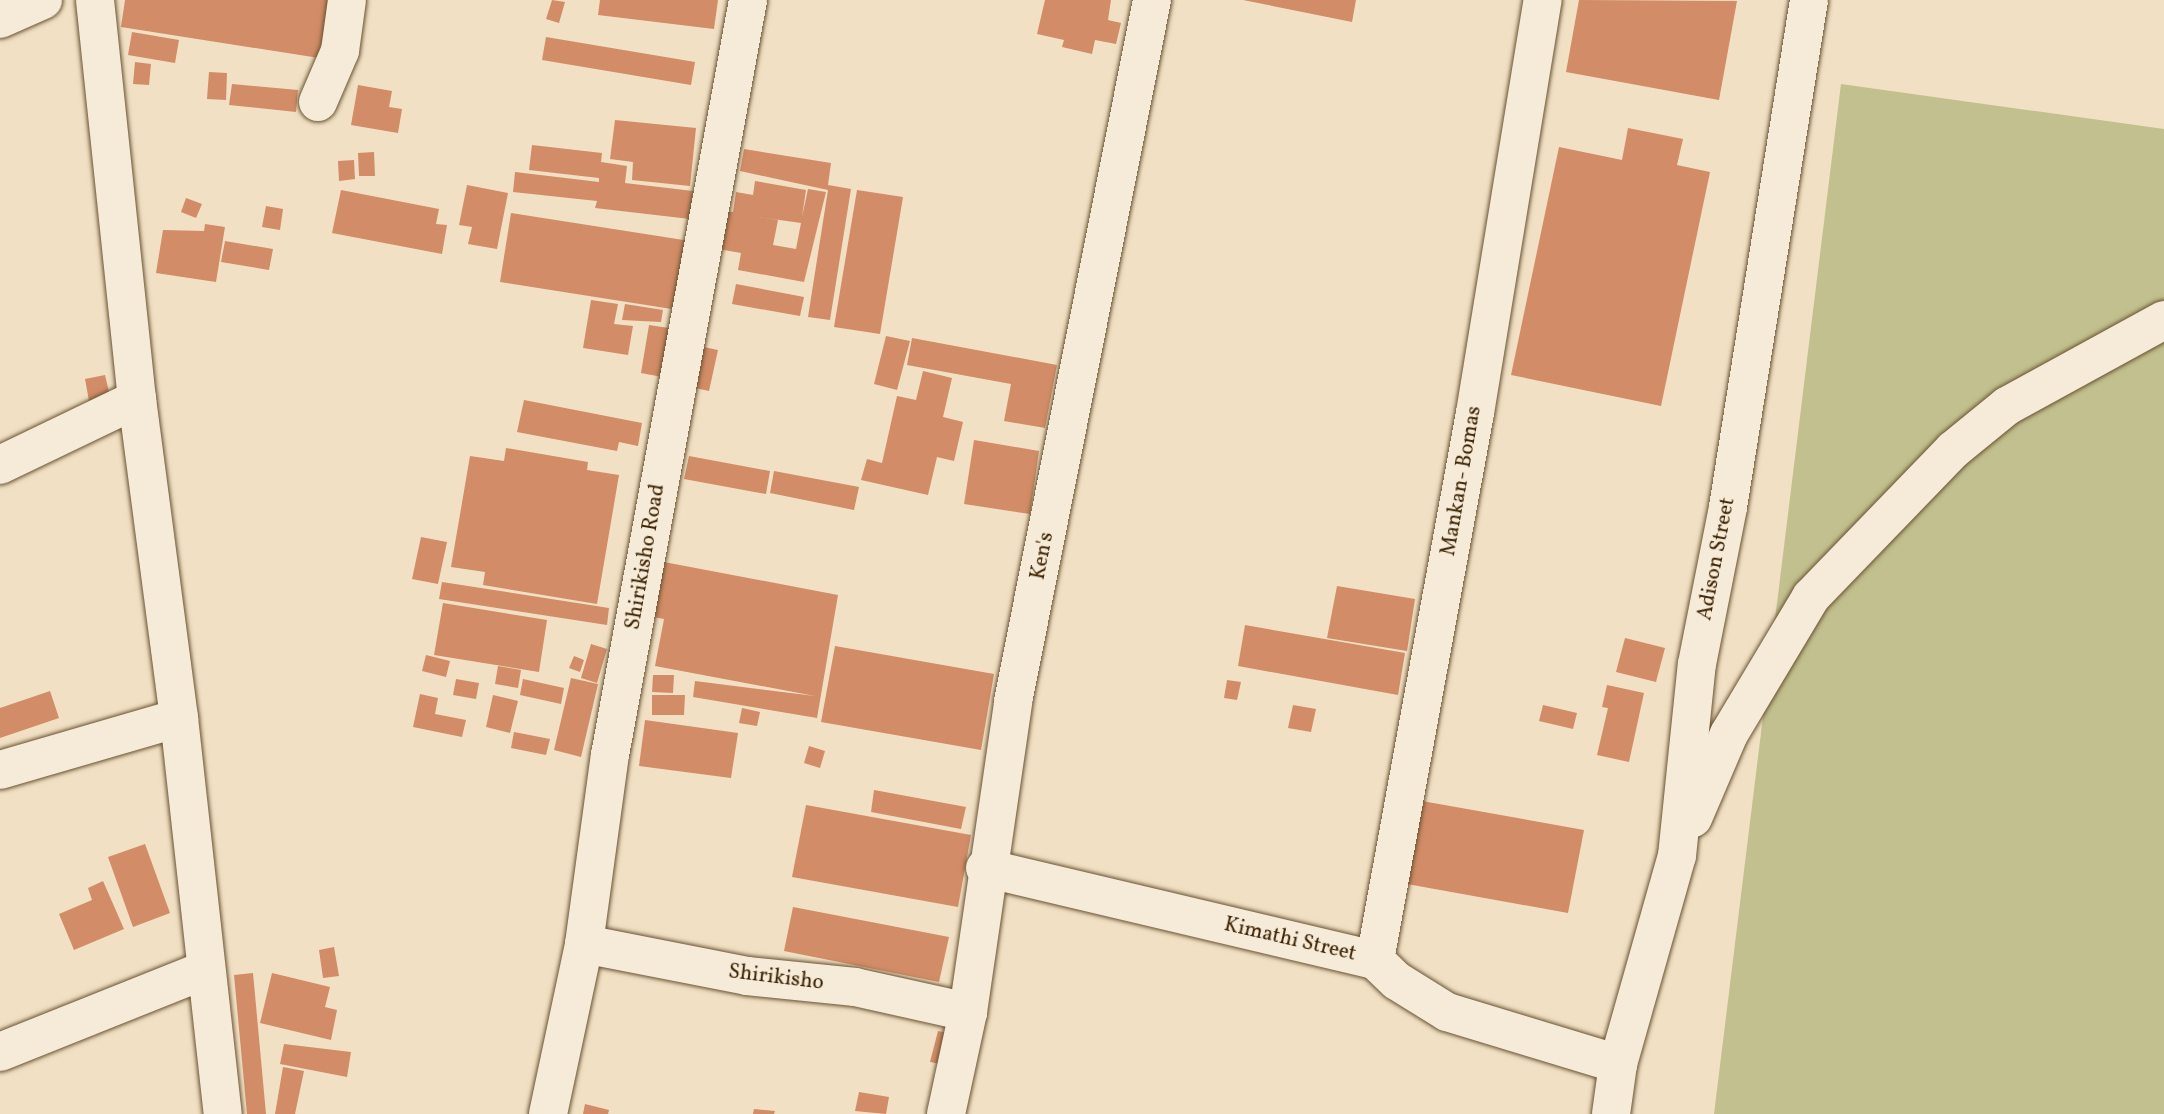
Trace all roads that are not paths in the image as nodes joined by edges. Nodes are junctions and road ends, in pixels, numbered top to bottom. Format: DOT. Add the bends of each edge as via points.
graph roads {
  1 [pos="43,0"];
  2 [pos="96,0"];
  3 [pos="347,0"];
  4 [pos="748,0"];
  5 [pos="1153,0"];
  6 [pos="1543,0"];
  7 [pos="1809,0"];
  8 [pos="0,19"];
  9 [pos="318,102"];
  10 [pos="2164,320"];
  11 [pos="137,399"];
  12 [pos="0,465"];
  13 [pos="179,718"];
  14 [pos="0,770"];
  15 [pos="1677,856"];
  16 [pos="985,868"];
  17 [pos="584,944"];
  18 [pos="1375,960"];
  19 [pos="205,970"];
  20 [pos="968,1012"];
  21 [pos="0,1052"];
  22 [pos="1618,1064"];
  23 [pos="223,1114"];
  24 [pos="548,1114"];
  25 [pos="946,1114"];
  26 [pos="1611,1114"];
  1 -- 8 [label="street"];
  2 -- 11 [label="street"];
  3 -- 9 [label="street" via="340,51"];
  4 -- 17 [label="street, Shirikisho Road" via="610,755"];
  5 -- 16 [label="street, Ken's" via="1013,702"];
  6 -- 18 [label="street, Mankan- Bomas" via="1475,413"];
  7 -- 15 [label="street, Adison Street" via="1728,507 1697,664"];
  10 -- 15 [label="street" via="2007,406 1953,450 1811,597 1729,734"];
  11 -- 12 [label="street"];
  11 -- 13 [label="street"];
  13 -- 14 [label="street"];
  13 -- 19 [label="street"];
  15 -- 22 [label="street, Adison Street"];
  16 -- 18 [label="street, Kimathi Street"];
  16 -- 20 [label="street, Ken's"];
  17 -- 20 [label="street, Shirikisho" via="747,976 855,987"];
  17 -- 24 [label="street, Shirikisho Road"];
  18 -- 22 [label="street, Kimathi Street" via="1397,981 1447,1012"];
  19 -- 21 [label="street"];
  19 -- 23 [label="street"];
  20 -- 25 [label="street, Ken's"];
  22 -- 26 [label="street, Adison Street"];
}
